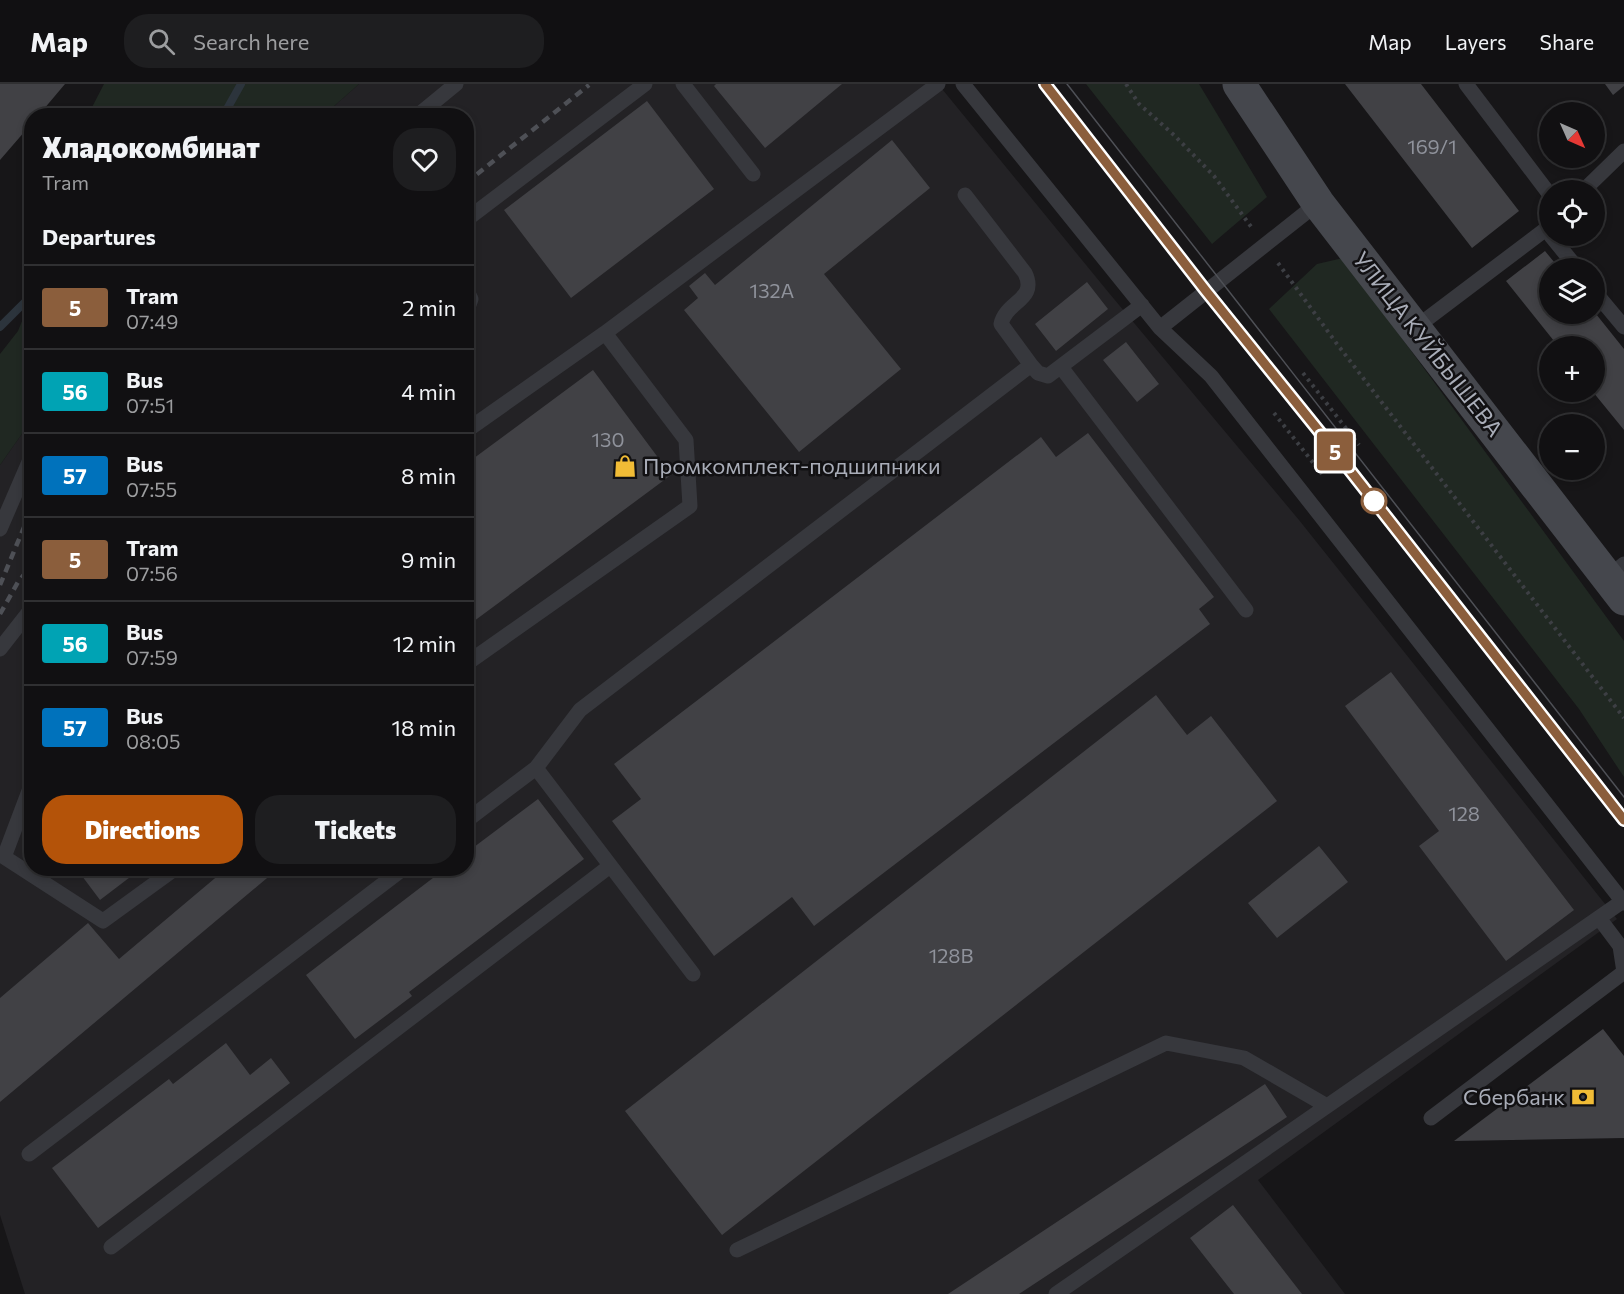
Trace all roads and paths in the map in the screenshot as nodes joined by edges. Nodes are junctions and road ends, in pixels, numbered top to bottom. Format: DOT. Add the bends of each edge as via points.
graph roads {
  1 [pos="456,84"];
  2 [pos="645,84"];
  3 [pos="683,84"];
  4 [pos="938,84"];
  5 [pos="963,84"];
  6 [pos="1126,84"];
  7 [pos="1239,84"];
  8 [pos="1466,84"];
  9 [pos="427,108"];
  10 [pos="1622,156"];
  11 [pos="753,174"];
  12 [pos="1539,180"];
  13 [pos="1595,180"];
  14 [pos="965,195"];
  15 [pos="1318,203"];
  16 [pos="474,214"];
  17 [pos="1539,238"];
  18 [pos="1265,245"];
  19 [pos="1560,246"];
  20 [pos="1569,258"];
  21 [pos="1605,304"];
  22 [pos="1142,305"];
  23 [pos="1624,327"];
  24 [pos="1160,328"];
  25 [pos="1415,328"];
  26 [pos="605,333"];
  27 [pos="1031,365"];
  28 [pos="1061,367"];
  29 [pos="1303,373"];
  30 [pos="1274,413"];
  31 [pos="474,425"];
  32 [pos="1359,445"];
  33 [pos="24,474"];
  34 [pos="1322,474"];
  35 [pos="0,529"];
  36 [pos="1618,580"];
  37 [pos="1246,610"];
  38 [pos="24,618"];
  39 [pos="0,649"];
  40 [pos="474,658"];
  41 [pos="1624,718"];
  42 [pos="536,768"];
  43 [pos="24,804"];
  44 [pos="474,815"];
  45 [pos="610,866"];
  46 [pos="24,870"];
  47 [pos="33,876"];
  48 [pos="166,876"];
  49 [pos="394,876"];
  50 [pos="1623,902"];
  51 [pos="1599,918"];
  52 [pos="1624,973"];
  53 [pos="693,974"];
  54 [pos="1327,1106"];
  55 [pos="1431,1118"];
  56 [pos="29,1154"];
  57 [pos="111,1247"];
  58 [pos="737,1250"];
  59 [pos="1056,1294"];
  1 -- 9 [label="lane"];
  2 -- 16 [label="lane"];
  3 -- 11 [label="lane"];
  4 -- 26 [label="lane"];
  5 -- 22 [label="lane"];
  6 -- 18 [label="path" via="1139,104 1214,176"];
  7 -- 15 [label="main road, УЛИЦА КУЙБЫШЕВА"];
  8 -- 12 [label="lane"];
  10 -- 13 [label="lane"];
  14 -- 27 [label="lane" via="1029,282 1028,291 1002,316 1000,324"];
  15 -- 18 [label="lane"];
  15 -- 25 [label="main road, УЛИЦА КУЙБЫШЕВА"];
  17 -- 25 [label="lane"];
  18 -- 24 [label="lane"];
  18 -- 41 [label="path"];
  19 -- 20 [label="lane"];
  21 -- 23 [label="lane"];
  22 -- 24 [label="lane"];
  22 -- 28 [label="lane"];
  24 -- 50 [label="lane" via="1211,376"];
  25 -- 36 [label="main road, УЛИЦА КУЙБЫШЕВА"];
  26 -- 31 [label="lane"];
  26 -- 40 [label="lane" via="686,440 690,506"];
  27 -- 28 [label="lane" via="1048,376"];
  27 -- 42 [label="lane" via="580,710"];
  28 -- 37 [label="lane"];
  29 -- 32 [label="path"];
  30 -- 34 [label="path"];
  33 -- 35 [label="lane"];
  38 -- 39 [label="lane"];
  42 -- 44 [label="lane"];
  42 -- 45 [label="lane"];
  43 -- 46 [label="lane" via="4,857"];
  45 -- 53 [label="lane"];
  45 -- 57 [label="lane"];
  47 -- 48 [label="lane" via="103,921"];
  49 -- 56 [label="lane"];
  50 -- 51 [label="lane"];
  51 -- 52 [label="lane" via="1620,946"];
  51 -- 54 [label="lane"];
  52 -- 55 [label="lane"];
  54 -- 58 [label="lane" via="1244,1058 1166,1043"];
  54 -- 59 [label="lane"];
}
